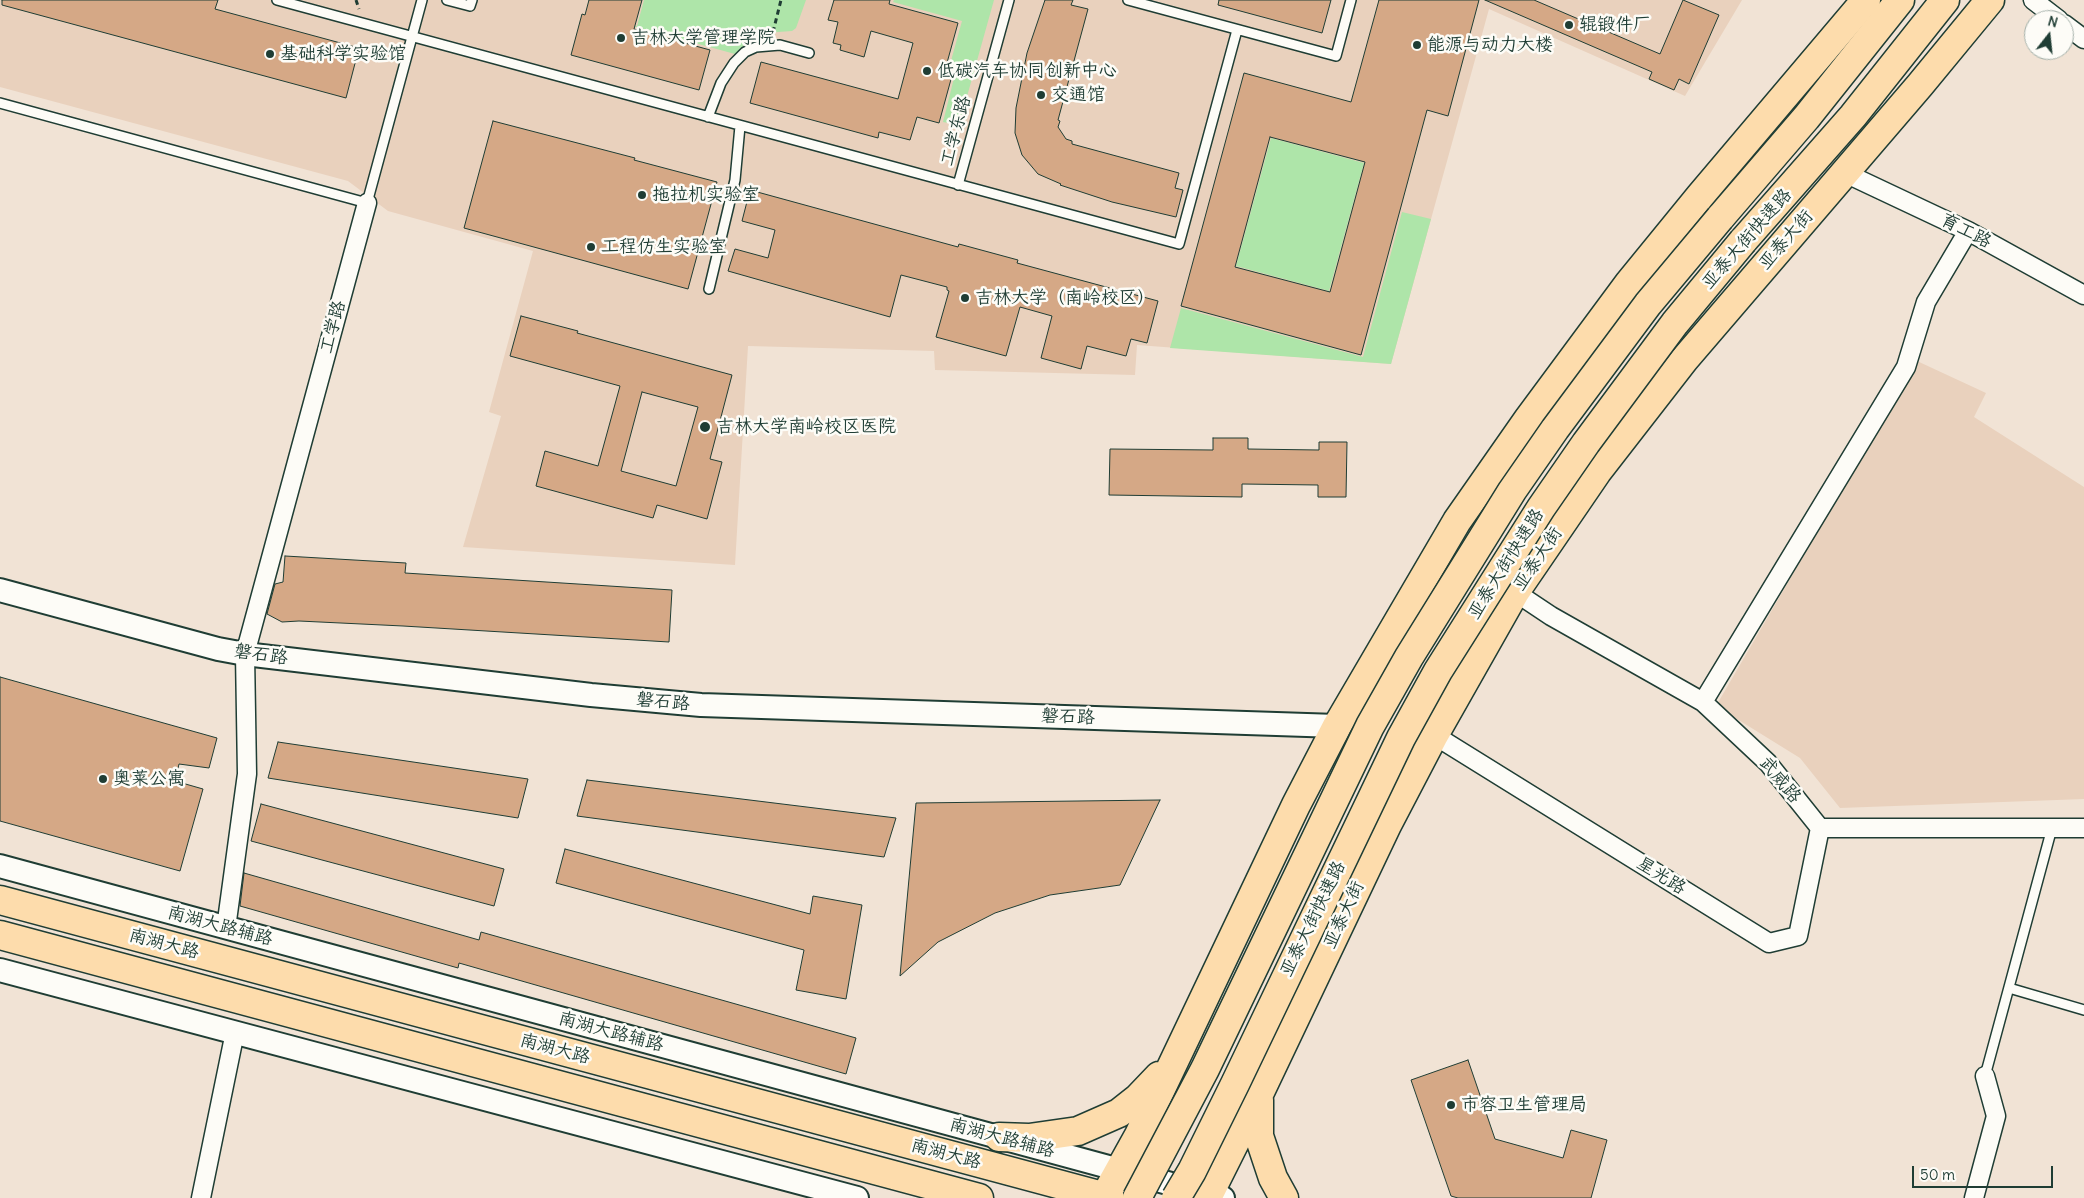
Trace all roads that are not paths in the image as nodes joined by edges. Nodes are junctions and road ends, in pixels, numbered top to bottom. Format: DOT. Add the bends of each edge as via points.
graph roads {
  1 [pos="277,0"];
  2 [pos="422,0"];
  3 [pos="447,0"];
  4 [pos="472,0"];
  5 [pos="1009,0"];
  6 [pos="1128,0"];
  7 [pos="1351,0"];
  8 [pos="1866,0"];
  9 [pos="1900,0"];
  10 [pos="1945,0"];
  11 [pos="1990,0"];
  12 [pos="2033,0"];
  13 [pos="2046,10"];
  14 [pos="1237,30"];
  15 [pos="412,37"];
  16 [pos="809,53"];
  17 [pos="0,103"];
  18 [pos="708,117"];
  19 [pos="740,126"];
  20 [pos="1845,173"];
  21 [pos="958,185"];
  22 [pos="367,203"];
  23 [pos="1968,231"];
  24 [pos="709,289"];
  25 [pos="2084,295"];
  26 [pos="0,590"];
  27 [pos="1515,592"];
  28 [pos="245,654"];
  29 [pos="1703,702"];
  30 [pos="1337,726"];
  31 [pos="1434,735"];
  32 [pos="1820,828"];
  33 [pos="2052,828"];
  34 [pos="2084,828"];
  35 [pos="0,866"];
  36 [pos="0,900"];
  37 [pos="226,928"];
  38 [pos="0,935"];
  39 [pos="0,970"];
  40 [pos="2009,988"];
  41 [pos="2084,1010"];
  42 [pos="235,1032"];
  43 [pos="1177,1056"];
  44 [pos="1985,1076"];
  45 [pos="1259,1094"];
  46 [pos="999,1137"];
  47 [pos="1120,1170"];
  48 [pos="1213,1197"];
  49 [pos="201,1198"];
  50 [pos="857,1198"];
  51 [pos="979,1198"];
  52 [pos="1106,1198"];
  53 [pos="1137,1198"];
  54 [pos="1176,1198"];
  55 [pos="1284,1198"];
  56 [pos="1974,1198"];
  1 -- 15 [label="lane"];
  2 -- 15 [label="lane, 工学路"];
  3 -- 4 [label="lane" via="470,6"];
  5 -- 21 [label="lane, 工学东路"];
  6 -- 14 [label="lane"];
  7 -- 14 [label="lane" via="1336,56"];
  8 -- 30 [label="main road" via="1694,203 1571,360 1457,521"];
  9 -- 53 [label="main road, 亚泰大街快速路, bridge" via="1812,111 1648,304 1555,428 1490,525 1370,726 1205,1069"];
  10 -- 54 [label="main road, 亚泰大街快速路, bridge" via="1853,116 1675,323 1541,508 1438,671 1401,738 1222,1110"];
  11 -- 20 [label="main road, 亚泰大街"];
  12 -- 13 [label="street"];
  14 -- 21 [label="lane" via="1178,244"];
  15 -- 18 [label="lane"];
  15 -- 22 [label="lane, 工学路"];
  16 -- 18 [label="lane" via="780,45 756,47 745,52 734,62 721,83"];
  17 -- 22 [label="lane"];
  18 -- 19 [label="lane"];
  19 -- 21 [label="lane"];
  19 -- 24 [label="lane" via="735,180"];
  20 -- 23 [label="street, 育工路"];
  20 -- 27 [label="main road, 亚泰大街" via="1643,412 1597,472"];
  22 -- 28 [label="street, 工学路"];
  23 -- 25 [label="street, 育工路"];
  23 -- 29 [label="street" via="1926,302 1906,367"];
  26 -- 28 [label="street, 磐石路"];
  27 -- 29 [label="street, 武威路" via="1551,616"];
  27 -- 31 [label="main road, 亚泰大街"];
  28 -- 30 [label="street, 磐石路" via="701,706"];
  28 -- 37 [label="street, 工学路" via="247,774"];
  29 -- 32 [label="street, 武威路" via="1768,762"];
  30 -- 43 [label="main road"];
  31 -- 32 [label="street, 星光路" via="1769,943 1798,936"];
  31 -- 45 [label="main road, 亚泰大街" via="1387,825"];
  32 -- 33 [label="street"];
  33 -- 34 [label="street"];
  33 -- 40 [label="lane"];
  35 -- 37 [label="street, 南湖大路辅路"];
  36 -- 52 [label="main road, 南湖大路"];
  37 -- 46 [label="street, 南湖大路辅路"];
  38 -- 51 [label="main road, 南湖大路"];
  39 -- 42 [label="street"];
  40 -- 41 [label="lane"];
  40 -- 44 [label="lane"];
  42 -- 49 [label="street"];
  42 -- 50 [label="street"];
  43 -- 46 [label="main road" via="1138,1098 1099,1123 1055,1136"];
  43 -- 47 [label="main road"];
  44 -- 56 [label="street" via="1996,1116"];
  45 -- 48 [label="main road, 亚泰大街"];
  45 -- 55 [label="main road" via="1258,1136"];
  46 -- 47 [label="street, 南湖大路辅路"];
  47 -- 48 [label="street, 南湖大路辅路"];
  47 -- 52 [label="main road"];
}
